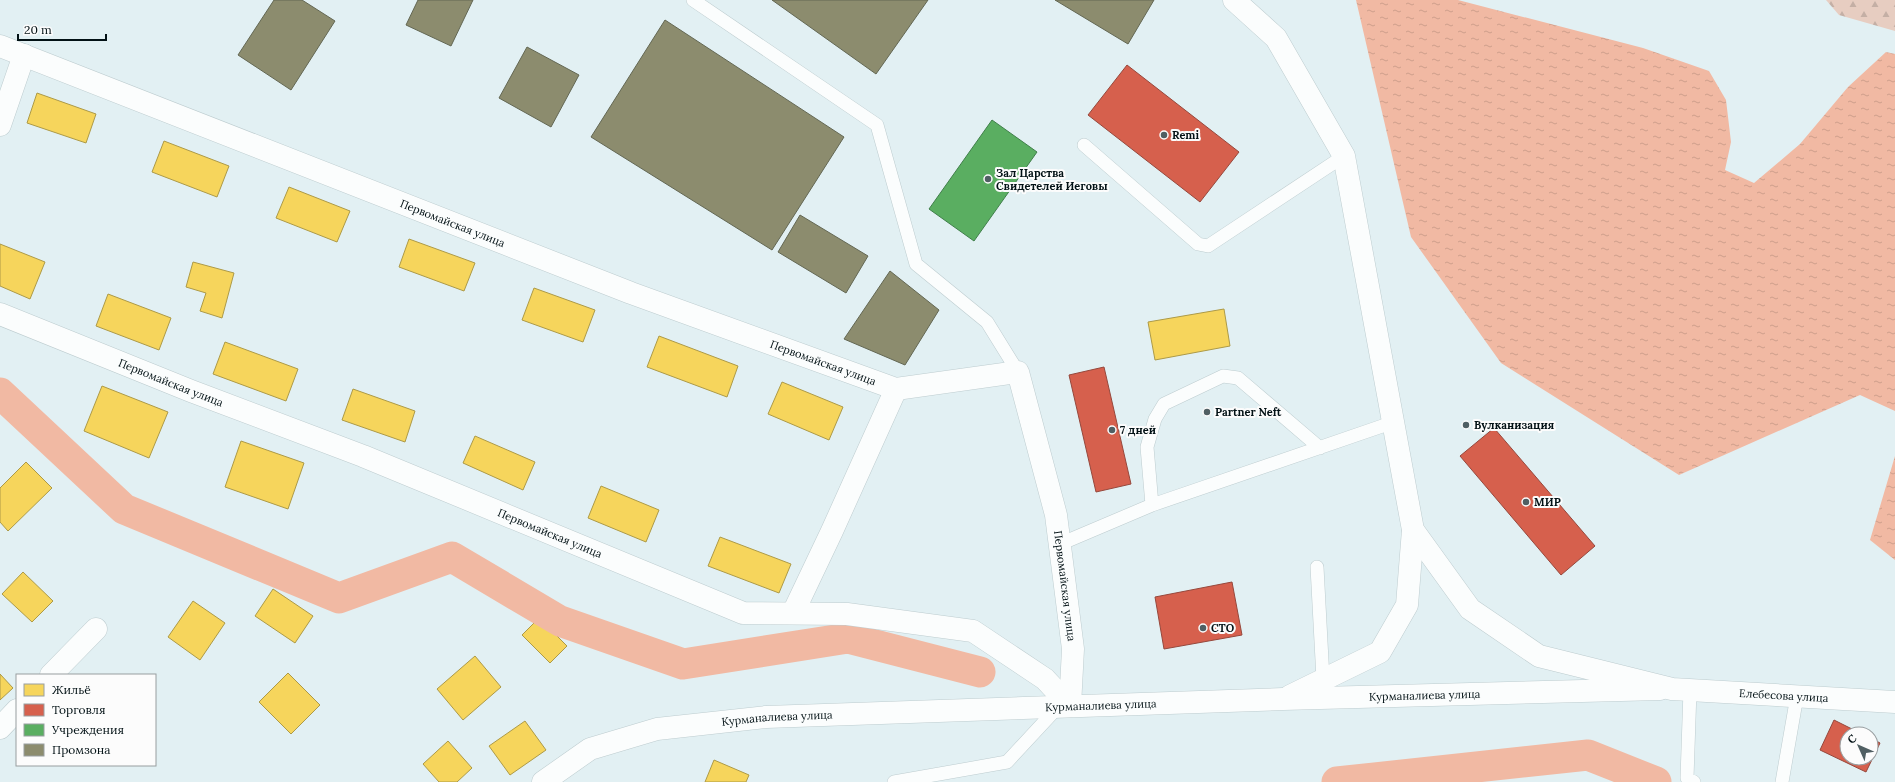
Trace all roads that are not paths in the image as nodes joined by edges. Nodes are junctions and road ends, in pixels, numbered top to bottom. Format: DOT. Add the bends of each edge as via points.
graph roads {
  1 [pos="693,0"];
  2 [pos="1234,0"];
  3 [pos="0,46"];
  4 [pos="24,55"];
  5 [pos="0,125"];
  6 [pos="1084,144"];
  7 [pos="1344,156"];
  8 [pos="0,314"];
  9 [pos="1018,372"];
  10 [pos="896,389"];
  11 [pos="1394,422"];
  12 [pos="1320,448"];
  13 [pos="1152,505"];
  14 [pos="1413,530"];
  15 [pos="1060,544"];
  16 [pos="1317,567"];
  17 [pos="793,614"];
  18 [pos="96,629"];
  19 [pos="52,674"];
  20 [pos="1323,679"];
  21 [pos="1681,689"];
  22 [pos="1797,696"];
  23 [pos="1283,699"];
  24 [pos="1895,702"];
  25 [pos="1064,706"];
  26 [pos="16,711"];
  27 [pos="0,728"];
  28 [pos="543,782"];
  29 [pos="894,782"];
  30 [pos="1694,782"];
  31 [pos="1782,782"];
  1 -- 9 [label="lane" via="877,125 916,264 987,322"];
  2 -- 7 [label="street" via="1276,38"];
  3 -- 4 [label="street, Первомайская улица"];
  4 -- 5 [label="street"];
  4 -- 10 [label="street, Первомайская улица" via="631,293"];
  6 -- 7 [label="lane" via="1198,244 1208,246"];
  7 -- 11 [label="street"];
  8 -- 17 [label="street, Первомайская улица" via="191,391 363,456 743,613"];
  9 -- 10 [label="street, Первомайская улица"];
  9 -- 15 [label="street, Первомайская улица" via="1056,515"];
  10 -- 17 [label="street"];
  11 -- 12 [label="lane"];
  11 -- 14 [label="street"];
  12 -- 13 [label="lane"];
  12 -- 13 [label="lane" via="1238,378 1223,376 1164,404 1154,419 1147,447"];
  13 -- 15 [label="lane"];
  14 -- 20 [label="street" via="1407,605 1380,652"];
  14 -- 21 [label="street" via="1470,609 1539,656"];
  15 -- 25 [label="street, Первомайская улица" via="1073,649"];
  16 -- 20 [label="lane"];
  17 -- 25 [label="street, Первомайская улица" via="847,614 973,631 1045,679"];
  18 -- 19 [label="street"];
  20 -- 23 [label="street"];
  21 -- 22 [label="street, Елебесова улица"];
  21 -- 23 [label="street, Курманалиева улица"];
  21 -- 30 [label="lane" via="1687,778"];
  22 -- 24 [label="street, Елебесова улица"];
  22 -- 31 [label="lane"];
  23 -- 25 [label="street, Курманалиева улица"];
  25 -- 28 [label="street, Курманалиева улица" via="766,717 657,730 590,749"];
  25 -- 29 [label="lane" via="1007,762"];
  26 -- 27 [label="street"];
}
